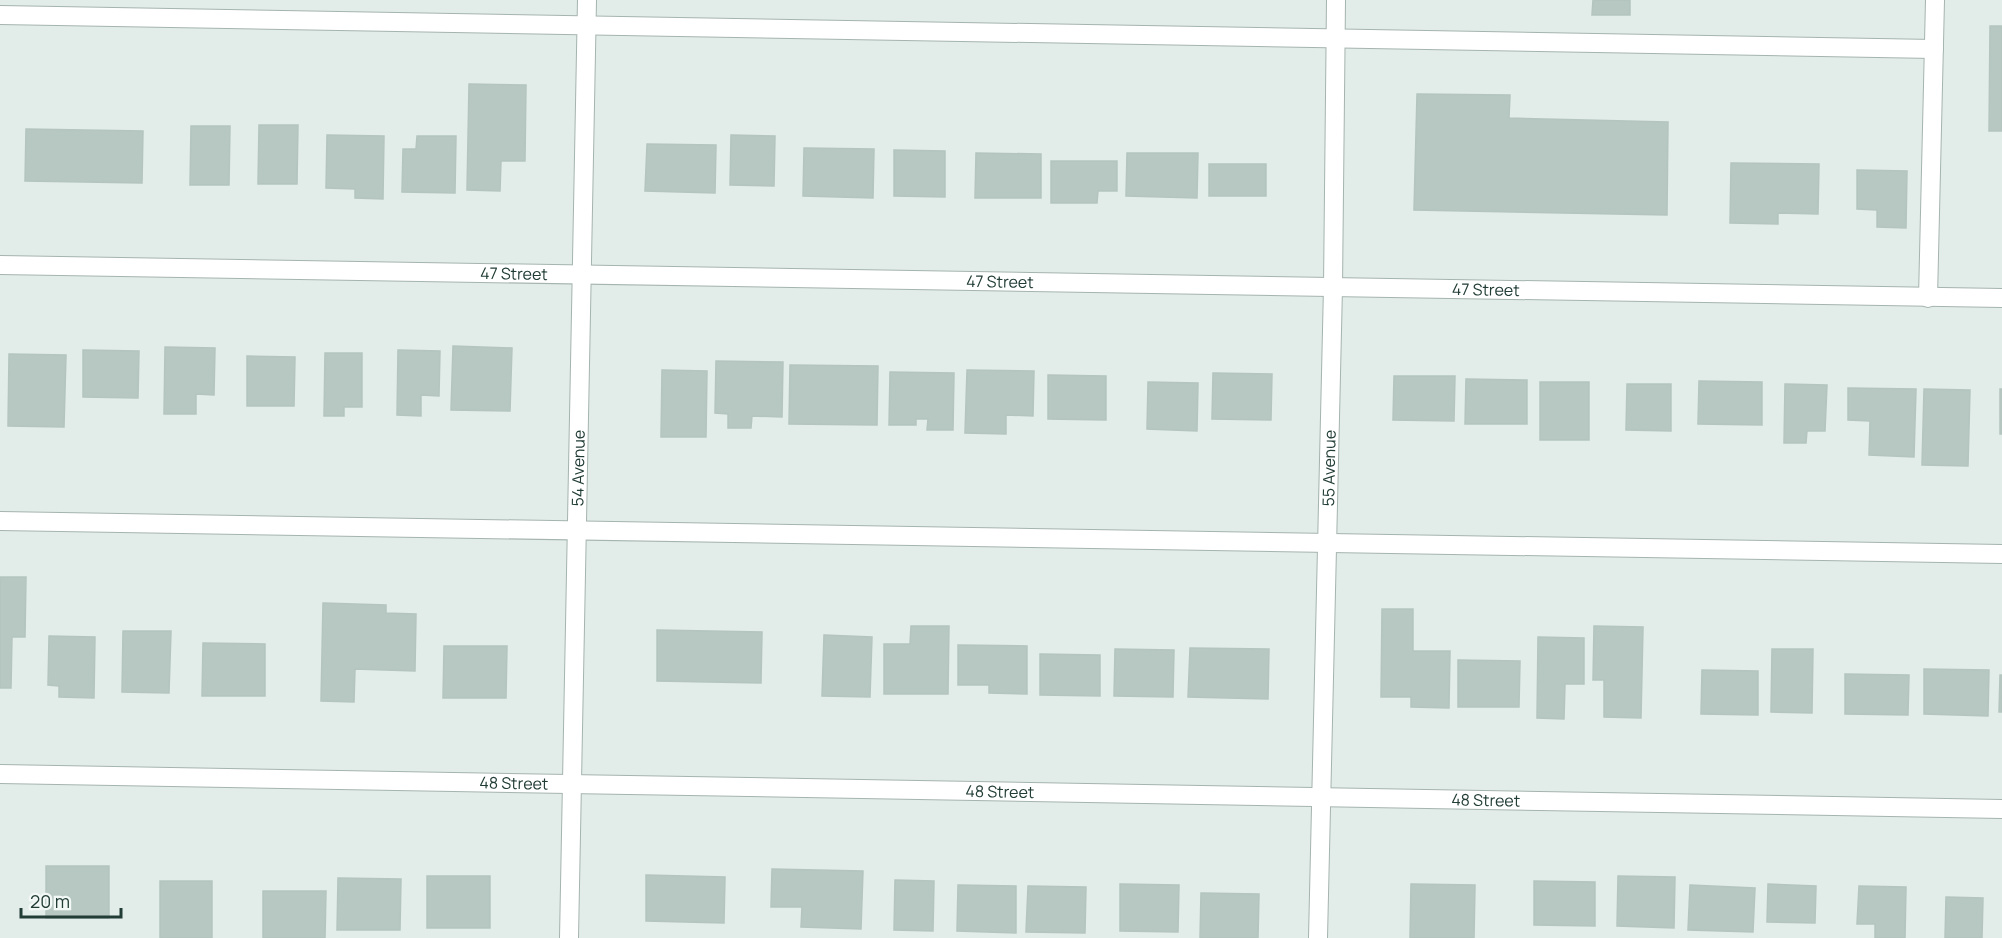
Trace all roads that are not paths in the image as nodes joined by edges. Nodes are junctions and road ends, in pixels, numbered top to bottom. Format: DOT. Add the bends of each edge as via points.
graph roads {
  1 [pos="587,0"];
  2 [pos="1336,0"];
  3 [pos="1935,0"];
  4 [pos="0,15"];
  5 [pos="587,25"];
  6 [pos="1335,38"];
  7 [pos="1934,49"];
  8 [pos="0,265"];
  9 [pos="583,275"];
  10 [pos="1333,287"];
  11 [pos="1928,298"];
  12 [pos="2002,298"];
  13 [pos="0,521"];
  14 [pos="578,530"];
  15 [pos="1327,543"];
  16 [pos="2002,555"];
  17 [pos="0,774"];
  18 [pos="573,784"];
  19 [pos="1321,797"];
  20 [pos="2002,809"];
  21 [pos="569,938"];
  22 [pos="1318,938"];
  1 -- 5 [label="street, 54 Avenue"];
  2 -- 6 [label="street, 55 Avenue"];
  3 -- 7 [label="street"];
  4 -- 5 [label="street"];
  5 -- 6 [label="street"];
  5 -- 9 [label="street, 54 Avenue"];
  6 -- 7 [label="street"];
  6 -- 10 [label="street, 55 Avenue"];
  7 -- 11 [label="street"];
  8 -- 9 [label="street, 47 Street"];
  9 -- 10 [label="street, 47 Street"];
  9 -- 14 [label="street, 54 Avenue"];
  10 -- 11 [label="street, 47 Street"];
  10 -- 15 [label="street, 55 Avenue"];
  11 -- 12 [label="street, 47 Street"];
  13 -- 14 [label="street"];
  14 -- 15 [label="street"];
  14 -- 18 [label="street, 54 Avenue"];
  15 -- 16 [label="street"];
  15 -- 19 [label="street, 55 Avenue"];
  17 -- 18 [label="street, 48 Street"];
  18 -- 19 [label="street, 48 Street"];
  18 -- 21 [label="street, 54 Avenue"];
  19 -- 20 [label="street, 48 Street"];
  19 -- 22 [label="street, 55 Avenue"];
}
